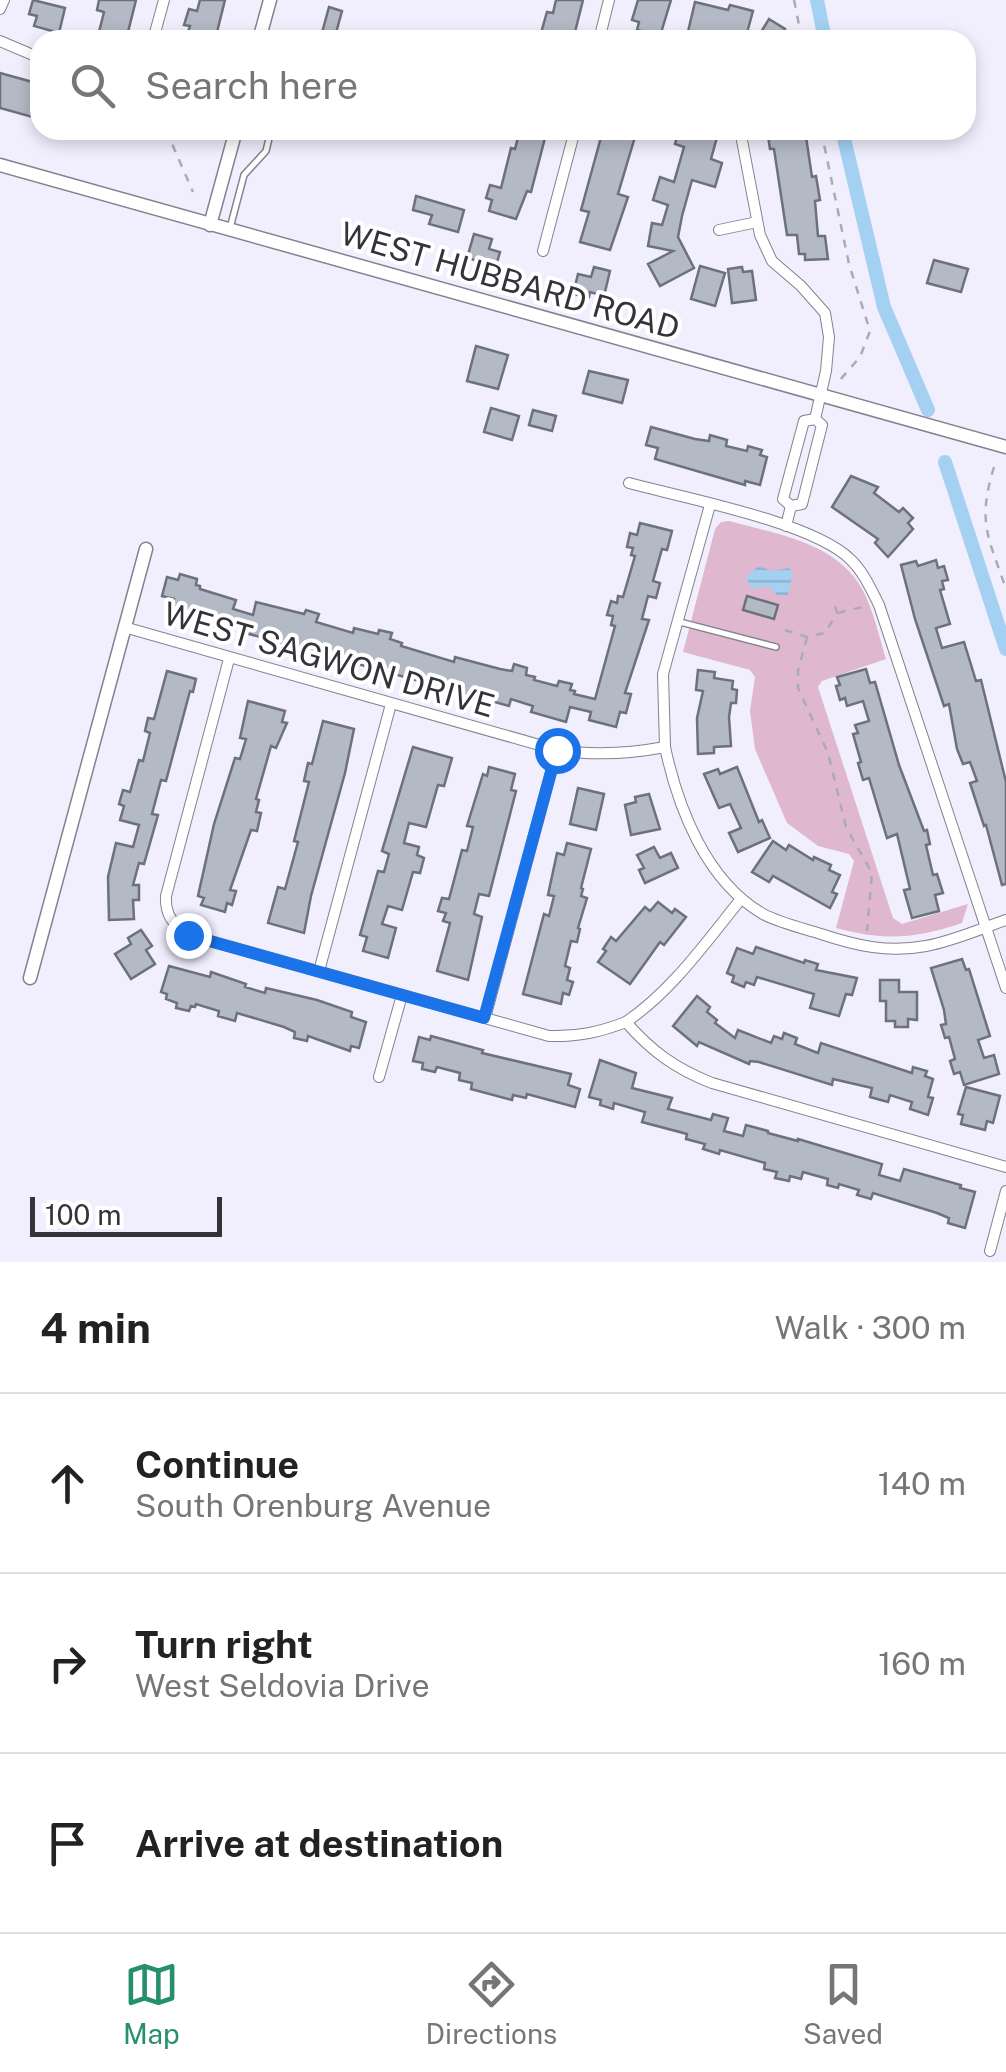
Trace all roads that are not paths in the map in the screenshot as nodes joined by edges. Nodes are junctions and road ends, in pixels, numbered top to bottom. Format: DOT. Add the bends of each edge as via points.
graph roads {
  1 [pos="4,0"];
  2 [pos="164,0"];
  3 [pos="270,0"];
  4 [pos="609,0"];
  5 [pos="0,10"];
  6 [pos="156,30"];
  7 [pos="262,30"];
  8 [pos="602,30"];
  9 [pos="0,41"];
  10 [pos="30,54"];
  11 [pos="233,140"];
  12 [pos="269,140"];
  13 [pos="572,140"];
  14 [pos="742,140"];
  15 [pos="0,165"];
  16 [pos="757,222"];
  17 [pos="210,225"];
  18 [pos="719,230"];
  19 [pos="229,231"];
  20 [pos="543,251"];
  21 [pos="820,396"];
  22 [pos="815,420"];
  23 [pos="1006,447"];
  24 [pos="630,483"];
  25 [pos="710,505"];
  26 [pos="791,506"];
  27 [pos="786,526"];
  28 [pos="146,548"];
  29 [pos="677,621"];
  30 [pos="124,627"];
  31 [pos="776,647"];
  32 [pos="229,658"];
  33 [pos="391,704"];
  34 [pos="665,747"];
  35 [pos="557,750"];
  36 [pos="741,900"];
  37 [pos="1006,920"];
  38 [pos="986,927"];
  39 [pos="319,972"];
  40 [pos="30,978"];
  41 [pos="1006,988"];
  42 [pos="402,995"];
  43 [pos="484,1018"];
  44 [pos="626,1022"];
  45 [pos="379,1077"];
  46 [pos="1006,1168"];
  47 [pos="1006,1190"];
  48 [pos="990,1251"];
  1 -- 5 [label="street"];
  2 -- 6 [label="street"];
  3 -- 7 [label="street"];
  4 -- 8 [label="street"];
  9 -- 10 [label="street"];
  11 -- 17 [label="street"];
  12 -- 19 [label="lane" via="244,175"];
  13 -- 20 [label="street"];
  14 -- 16 [label="street"];
  15 -- 17 [label="street, WEST HUBBARD ROAD"];
  16 -- 18 [label="street"];
  16 -- 21 [label="street" via="772,261 825,313 829,337"];
  17 -- 19 [label="street, WEST HUBBARD ROAD"];
  19 -- 21 [label="street, WEST HUBBARD ROAD"];
  21 -- 22 [label="street"];
  21 -- 23 [label="street, WEST HUBBARD ROAD"];
  22 -- 26 [label="street" via="822,425 802,504"];
  22 -- 26 [label="street" via="804,420 783,499"];
  24 -- 25 [label="street"];
  25 -- 27 [label="street"];
  25 -- 29 [label="street"];
  26 -- 27 [label="street"];
  27 -- 38 [label="street" via="850,558 866,579"];
  28 -- 30 [label="street"];
  29 -- 31 [label="lane"];
  29 -- 34 [label="street" via="663,674"];
  30 -- 32 [label="street, WEST SAGWON DRIVE"];
  30 -- 40 [label="street"];
  32 -- 33 [label="street, WEST SAGWON DRIVE"];
  32 -- 39 [label="street" via="166,896 169,918 188,935"];
  33 -- 35 [label="street, WEST SAGWON DRIVE"];
  33 -- 39 [label="street"];
  34 -- 35 [label="street, WEST SAGWON DRIVE" via="626,755"];
  34 -- 36 [label="street" via="707,858"];
  35 -- 43 [label="street"];
  36 -- 38 [label="street" via="767,916 860,947 928,946"];
  36 -- 44 [label="street" via="646,1009"];
  37 -- 38 [label="street"];
  38 -- 41 [label="street"];
  39 -- 42 [label="street"];
  42 -- 43 [label="street"];
  42 -- 45 [label="street"];
  43 -- 44 [label="street" via="574,1037"];
  44 -- 46 [label="street" via="682,1072"];
  47 -- 48 [label="street"];
}
